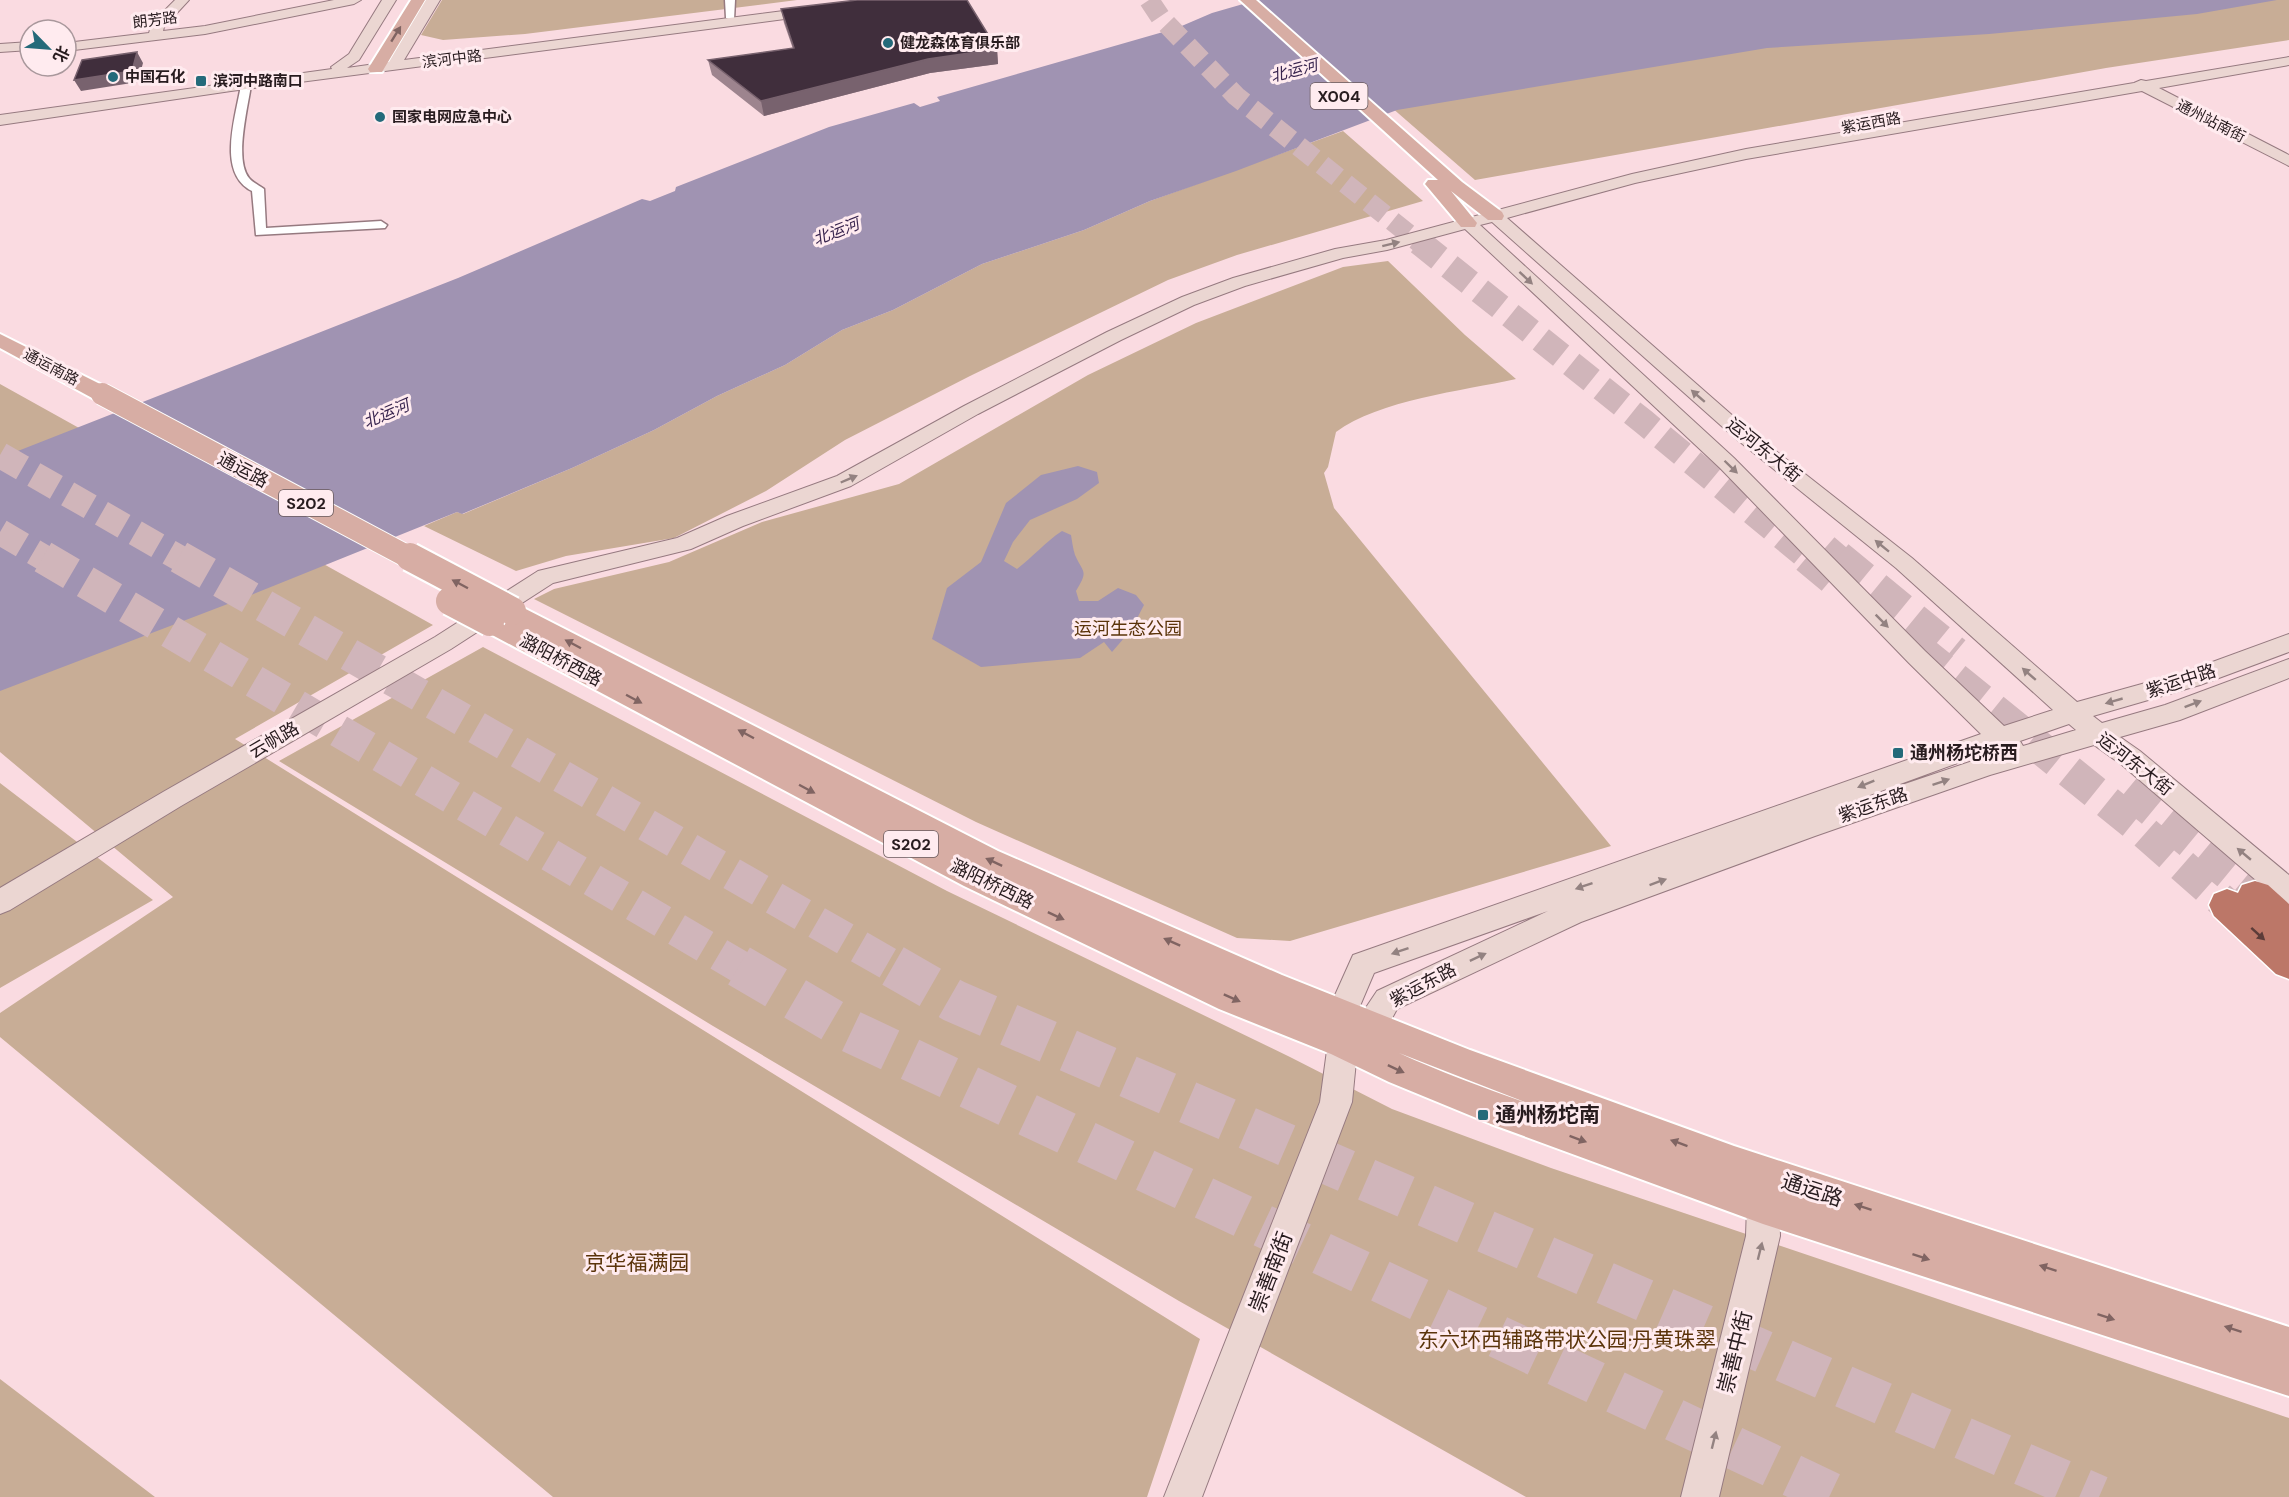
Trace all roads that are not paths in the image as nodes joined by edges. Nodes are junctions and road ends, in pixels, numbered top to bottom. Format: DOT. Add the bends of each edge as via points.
graph roads {
  1 [pos="182,0"];
  2 [pos="343,0"];
  3 [pos="354,0"];
  4 [pos="389,0"];
  5 [pos="404,0"];
  6 [pos="418,0"];
  7 [pos="434,0"];
  8 [pos="730,0"];
  9 [pos="1238,0"];
  10 [pos="731,18"];
  11 [pos="155,35"];
  12 [pos="78,44"];
  13 [pos="18,49"];
  14 [pos="0,50"];
  15 [pos="2289,54"];
  16 [pos="2289,61"];
  17 [pos="396,62"];
  18 [pos="338,67"];
  19 [pos="369,67"];
  20 [pos="2143,82"];
  21 [pos="246,85"];
  22 [pos="0,114"];
  23 [pos="0,120"];
  24 [pos="2289,155"];
  25 [pos="2289,161"];
  26 [pos="1449,188"];
  27 [pos="1488,212"];
  28 [pos="1463,218"];
  29 [pos="381,225"];
  30 [pos="1500,254"];
  31 [pos="1576,289"];
  32 [pos="0,340"];
  33 [pos="0,355"];
  34 [pos="94,397"];
  35 [pos="735,521"];
  36 [pos="501,617"];
  37 [pos="2289,644"];
  38 [pos="2289,668"];
  39 [pos="2072,713"];
  40 [pos="2097,734"];
  41 [pos="2001,737"];
  42 [pos="2020,757"];
  43 [pos="2257,898"];
  44 [pos="0,902"];
  45 [pos="2289,926"];
  46 [pos="2289,962"];
  47 [pos="1353,1027"];
  48 [pos="1763,1206"];
  49 [pos="2289,1347"];
  50 [pos="2289,1376"];
  51 [pos="1183,1497"];
  52 [pos="1700,1497"];
  1 -- 11 [label="main road" via="157,26"];
  2 -- 11 [label="main road, 朗芳路"];
  3 -- 11 [label="main road, 朗芳路"];
  4 -- 18 [label="main road" via="354,57"];
  5 -- 19 [label="main road"];
  19 -- 6 [label="main road, one-way"];
  7 -- 17 [label="main road"];
  8 -- 10 [label="street"];
  9 -- 26 [label="main road, 运河东大街 / X004"];
  10 -- 17 [label="main road, 滨河中路"];
  10 -- 19 [label="main road, 滨河中路" via="824,9"];
  11 -- 12 [label="main road, 朗芳路"];
  13 -- 14 [label="main road"];
  15 -- 20 [label="main road, 紫运西路"];
  16 -- 20 [label="main road, 紫运西路"];
  17 -- 19 [label="main road, 滨河中路"];
  18 -- 19 [label="main road, 滨河中路"];
  18 -- 22 [label="main road, 滨河中路"];
  19 -- 21 [label="main road, 滨河中路"];
  20 -- 24 [label="main road, 通州站南街"];
  20 -- 25 [label="main road, 通州站南街"];
  20 -- 27 [label="main road, 紫运西路" via="1746,154"];
  21 -- 23 [label="main road, 滨河中路"];
  21 -- 29 [label="street" via="237,152 242,176 258,189 260,232"];
  26 -- 27 [label="main road, 运河东大街 / X004"];
  26 -- 28 [label="main road, 运河东大街 / X004"];
  27 -- 28 [label="main road, 紫运西路"];
  27 -- 31 [label="main road, 运河东大街 / X004"];
  28 -- 30 [label="main road, 运河东大街 / X004"];
  28 -- 35 [label="main road, 紫运西路" via="1188,301 982,404 860,474"];
  30 -- 31 [label="main road" via="1507,247 1520,248 1549,273"];
  30 -- 41 [label="main road, 运河东大街 / X004, one-way" via="1727,463"];
  39 -- 31 [label="main road, 运河东大街 / X004, one-way" via="1904,563 1742,434"];
  32 -- 34 [label="main road, 通运南路 / S202"];
  33 -- 34 [label="main road, 通运南路 / S202"];
  34 -- 36 [label="main road, 通运路 / S202, bridge"];
  35 -- 44 [label="main road, 云帆路" via="661,551 546,577 443,643"];
  36 -- 47 [label="main road, 潞阳桥西路 / S202" via="975,877 1231,998"];
  37 -- 39 [label="main road, 紫运中路, one-way" via="2192,679"];
  40 -- 38 [label="main road, 紫运中路, one-way" via="2171,713"];
  39 -- 40 [label="main road, 运河东大街 / X004"];
  39 -- 41 [label="main road, 紫运东路"];
  40 -- 42 [label="main road, 紫运东路"];
  43 -- 40 [label="main road, 运河东大街 / X004, one-way" via="2131,758"];
  41 -- 42 [label="main road, 运河东大街 / X004"];
  41 -- 47 [label="main road, 紫运东路, one-way" via="1363,964"];
  47 -- 42 [label="main road, 紫运东路, one-way" via="1387,1000 1571,913 1806,828"];
  43 -- 45 [label="highway"];
  43 -- 46 [label="highway, one-way"];
  47 -- 48 [label="main road, 通运路, one-way" via="1401,1071"];
  49 -- 47 [label="main road, 通运路, one-way" via="1734,1164 1466,1064"];
  47 -- 51 [label="main road, 崇善南街" via="1336,1102"];
  48 -- 50 [label="main road, 通运路, one-way"];
  52 -- 48 [label="main road, 崇善中街, one-way" via="1763,1236"];
}
